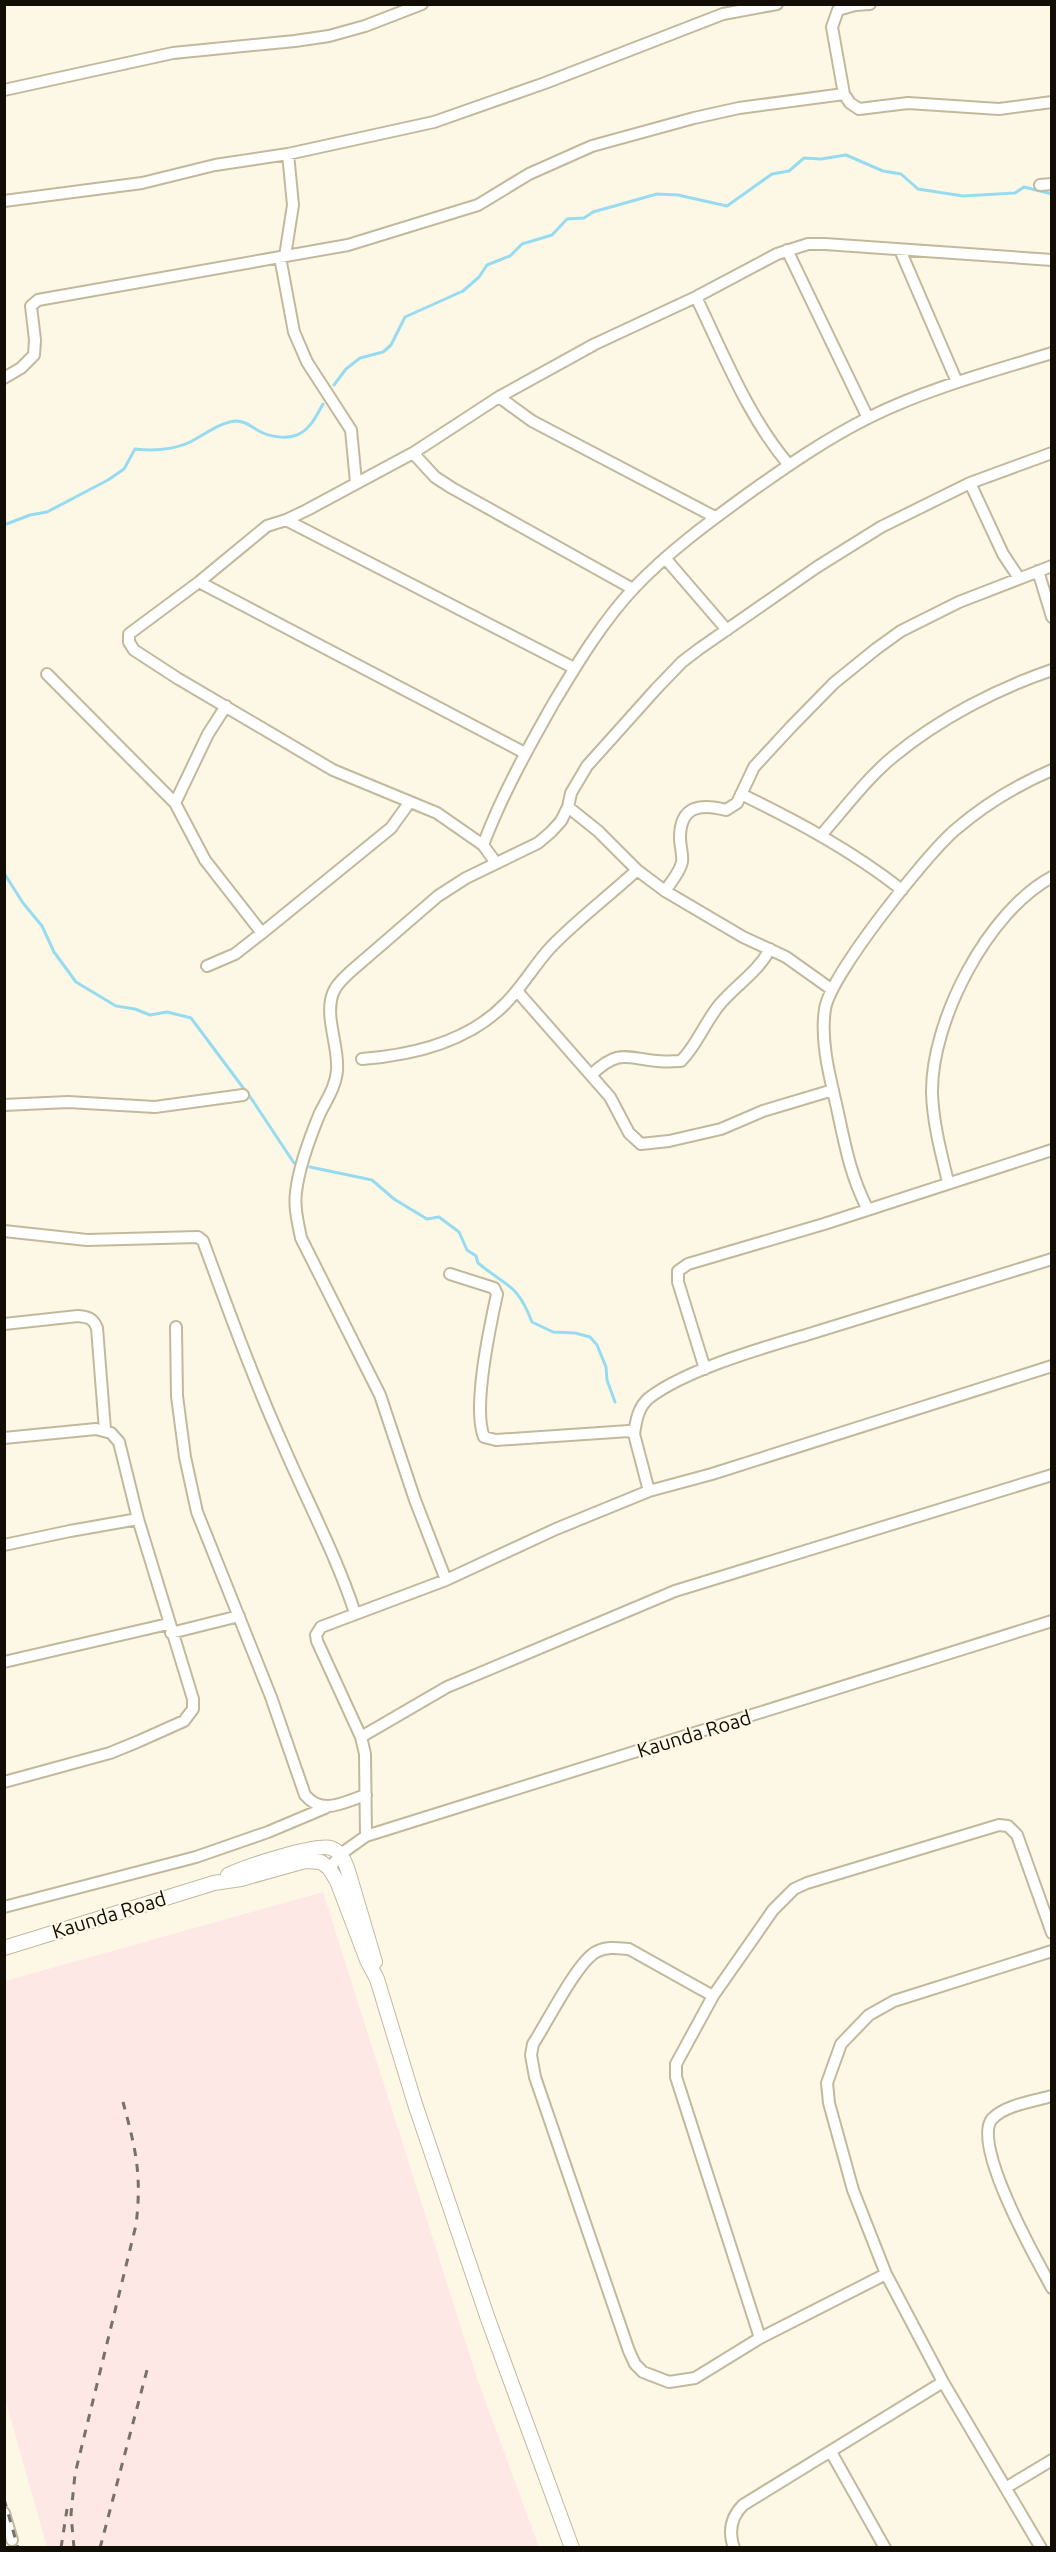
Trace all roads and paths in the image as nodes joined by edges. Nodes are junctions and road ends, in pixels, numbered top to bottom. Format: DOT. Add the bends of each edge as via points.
graph roads {
  1 [pos="422,4"];
  2 [pos="777,4"];
  3 [pos="870,4"];
  4 [pos="834,7"];
  5 [pos="4,90"];
  6 [pos="844,93"];
  7 [pos="1052,102"];
  8 [pos="288,154"];
  9 [pos="4,201"];
  10 [pos="787,250"];
  11 [pos="900,250"];
  12 [pos="282,256"];
  13 [pos="1052,260"];
  14 [pos="696,297"];
  15 [pos="1052,353"];
  16 [pos="4,378"];
  17 [pos="957,382"];
  18 [pos="499,397"];
  19 [pos="868,418"];
  20 [pos="413,453"];
  21 [pos="1052,453"];
  22 [pos="789,465"];
  23 [pos="356,482"];
  24 [pos="970,483"];
  25 [pos="715,517"];
  26 [pos="286,520"];
  27 [pos="665,558"];
  28 [pos="1052,566"];
  29 [pos="1038,571"];
  30 [pos="1019,578"];
  31 [pos="199,582"];
  32 [pos="633,589"];
  33 [pos="1052,617"];
  34 [pos="727,630"];
  35 [pos="574,668"];
  36 [pos="1052,670"];
  37 [pos="47,674"];
  38 [pos="226,706"];
  39 [pos="525,753"];
  40 [pos="1052,770"];
  41 [pos="741,794"];
  42 [pos="175,803"];
  43 [pos="409,803"];
  44 [pos="568,807"];
  45 [pos="822,834"];
  46 [pos="483,846"];
  47 [pos="496,863"];
  48 [pos="637,870"];
  49 [pos="1052,877"];
  50 [pos="902,890"];
  51 [pos="665,891"];
  52 [pos="262,933"];
  53 [pos="770,949"];
  54 [pos="207,966"];
  55 [pos="831,990"];
  56 [pos="517,991"];
  57 [pos="362,1059"];
  58 [pos="592,1074"];
  59 [pos="833,1090"];
  60 [pos="243,1095"];
  61 [pos="4,1105"];
  62 [pos="1052,1150"];
  63 [pos="948,1182"];
  64 [pos="867,1208"];
  65 [pos="4,1231"];
  66 [pos="1052,1259"];
  67 [pos="450,1274"];
  68 [pos="4,1324"];
  69 [pos="176,1327"];
  70 [pos="1052,1366"];
  71 [pos="705,1369"];
  72 [pos="105,1430"];
  73 [pos="634,1434"];
  74 [pos="4,1438"];
  75 [pos="1052,1474"];
  76 [pos="649,1491"];
  77 [pos="138,1519"];
  78 [pos="4,1545"];
  79 [pos="446,1580"];
  80 [pos="355,1613"];
  81 [pos="238,1616"];
  82 [pos="1052,1621"];
  83 [pos="170,1629"];
  84 [pos="4,1662"];
  85 [pos="360,1737"];
  86 [pos="4,1782"];
  87 [pos="366,1795"];
  88 [pos="325,1807"];
  89 [pos="366,1836"];
  90 [pos="341,1855"];
  91 [pos="329,1868"];
  92 [pos="343,1877"];
  93 [pos="214,1883"];
  94 [pos="4,1907"];
  95 [pos="1052,1933"];
  96 [pos="4,1948"];
  97 [pos="1052,1951"];
  98 [pos="713,1996"];
  99 [pos="1052,2096"];
  100 [pos="886,2274"];
  101 [pos="1052,2288"];
  102 [pos="760,2338"];
  103 [pos="943,2382"];
  104 [pos="831,2452"];
  105 [pos="1052,2460"];
  106 [pos="1007,2487"];
  107 [pos="4,2513"];
  108 [pos="13,2545"];
  109 [pos="573,2547"];
  110 [pos="734,2547"];
  111 [pos="885,2547"];
  112 [pos="1041,2547"];
  1 -- 5 [label="street" via="329,36 173,53"];
  2 -- 8 [label="street" via="723,14 434,122"];
  3 -- 4 [label="street"];
  4 -- 6 [label="street" via="832,27"];
  6 -- 7 [label="street" via="859,109 908,103 999,108"];
  6 -- 12 [label="street" via="694,117 592,146 529,174 477,206 348,245"];
  8 -- 9 [label="street" via="215,165 142,183"];
  8 -- 12 [label="street" via="293,205"];
  10 -- 11 [label="street" via="825,244"];
  10 -- 14 [label="street"];
  10 -- 19 [label="street"];
  11 -- 13 [label="street"];
  11 -- 17 [label="street"];
  12 -- 16 [label="street" via="38,300 32,306 34,355"];
  12 -- 23 [label="street" via="294,332 351,430"];
  14 -- 18 [label="street" via="595,344"];
  14 -- 22 [label="street" via="738,384 774,448"];
  15 -- 17 [label="street"];
  17 -- 19 [label="street"];
  18 -- 20 [label="street"];
  18 -- 25 [label="street" via="532,421"];
  19 -- 22 [label="street"];
  20 -- 23 [label="street"];
  20 -- 32 [label="street" via="435,477 452,488"];
  21 -- 24 [label="street"];
  22 -- 25 [label="street"];
  23 -- 26 [label="street"];
  24 -- 30 [label="street" via="1003,554"];
  24 -- 34 [label="street" via="862,537"];
  25 -- 27 [label="street"];
  26 -- 31 [label="street" via="267,526"];
  26 -- 35 [label="street"];
  27 -- 32 [label="street"];
  27 -- 34 [label="street"];
  28 -- 29 [label="street"];
  29 -- 30 [label="street"];
  29 -- 33 [label="street"];
  30 -- 41 [label="street" via="902,631 868,656 834,683 766,753"];
  31 -- 38 [label="street" via="133,629 129,642 134,650"];
  31 -- 39 [label="street"];
  32 -- 35 [label="street"];
  34 -- 44 [label="street" via="682,662 656,689 587,766 571,793"];
  35 -- 39 [label="street"];
  36 -- 45 [label="street" via="995,694 925,733 892,757"];
  37 -- 42 [label="street"];
  38 -- 42 [label="street"];
  38 -- 43 [label="street" via="333,770"];
  39 -- 46 [label="street" via="498,805"];
  40 -- 50 [label="street" via="1012,789 954,831"];
  41 -- 45 [label="street"];
  41 -- 51 [label="street" via="726,810 702,805 689,811 682,821 681,863"];
  42 -- 52 [label="street" via="205,860"];
  43 -- 46 [label="street" via="437,813"];
  43 -- 52 [label="street" via="391,828"];
  44 -- 47 [label="street" via="561,821 538,843"];
  44 -- 48 [label="street"];
  45 -- 50 [label="street"];
  46 -- 47 [label="street"];
  47 -- 79 [label="street" via="438,896 351,972 333,993 336,1082 314,1131 296,1192 301,1238 380,1395"];
  48 -- 51 [label="street"];
  48 -- 56 [label="street" via="548,950"];
  49 -- 63 [label="street" via="998,923 963,979 948,1016 932,1091 934,1122"];
  50 -- 55 [label="street"];
  51 -- 53 [label="street"];
  52 -- 54 [label="street" via="235,954"];
  53 -- 55 [label="street"];
  53 -- 58 [label="street" via="760,965 710,1016 681,1061 625,1055 605,1062"];
  55 -- 59 [label="street" via="824,1029"];
  56 -- 57 [label="street" via="481,1024 445,1043 396,1056"];
  56 -- 58 [label="street"];
  58 -- 59 [label="street" via="640,1144 721,1129 763,1111"];
  59 -- 64 [label="street" via="849,1164"];
  60 -- 61 [label="street" via="155,1107 68,1102"];
  62 -- 63 [label="street"];
  63 -- 64 [label="street"];
  64 -- 71 [label="street" via="688,1264 678,1271"];
  65 -- 80 [label="street" via="87,1240 198,1237 203,1241 252,1373 333,1554"];
  66 -- 71 [label="street"];
  67 -- 73 [label="street" via="494,1288 497,1294 485,1349 480,1413 484,1437 496,1440 624,1429"];
  68 -- 72 [label="street" via="78,1316 94,1322"];
  69 -- 81 [label="street" via="177,1396 190,1484"];
  70 -- 76 [label="street"];
  71 -- 73 [label="street" via="644,1402 636,1416"];
  72 -- 74 [label="street"];
  72 -- 77 [label="street" via="119,1442"];
  73 -- 76 [label="street"];
  75 -- 85 [label="street" via="675,1591 447,1687"];
  76 -- 79 [label="street"];
  77 -- 78 [label="street"];
  77 -- 83 [label="street"];
  79 -- 80 [label="street"];
  80 -- 85 [label="street" via="325,1625 316,1635"];
  81 -- 83 [label="street"];
  81 -- 88 [label="street" via="305,1795 313,1804"];
  82 -- 89 [label="street, Kaunda Road"];
  83 -- 84 [label="street"];
  83 -- 86 [label="street" via="193,1699 193,1709 184,1720 110,1753"];
  85 -- 87 [label="street" via="365,1755"];
  87 -- 88 [label="street"];
  87 -- 89 [label="street"];
  88 -- 94 [label="street" via="216,1851"];
  89 -- 90 [label="street, Kaunda Road"];
  90 -- 91 [label="street, Kaunda Road"];
  90 -- 92 [label="main road"];
  90 -- 93 [label="main road, Kaunda Road" via="331,1848 318,1847 237,1870"];
  91 -- 92 [label="main road"];
  91 -- 93 [label="main road, Kaunda Road" via="321,1862 305,1861"];
  92 -- 109 [label="main road" via="367,1960 377,1979 488,2319"];
  93 -- 96 [label="main road, Kaunda Road"];
  95 -- 98 [label="street" via="1017,1835 1008,1826 999,1825 794,1889 773,1910"];
  97 -- 100 [label="street" via="894,2001 869,2015 841,2044 827,2084 829,2103 853,2190"];
  98 -- 102 [label="street" via="676,2064 676,2077"];
  98 -- 102 [label="street" via="629,1949 600,1950 584,1961 533,2044 532,2065 636,2364 643,2372 669,2382 682,2381 695,2378"];
  99 -- 101 [label="street" via="1002,2112 993,2118 987,2136 1009,2203"];
  100 -- 102 [label="street"];
  100 -- 103 [label="street"];
  103 -- 104 [label="street"];
  103 -- 106 [label="street"];
  104 -- 110 [label="street" via="743,2505 731,2524"];
  104 -- 111 [label="street"];
  105 -- 106 [label="street"];
  106 -- 112 [label="street"];
  107 -- 108 [label="street"];
}
